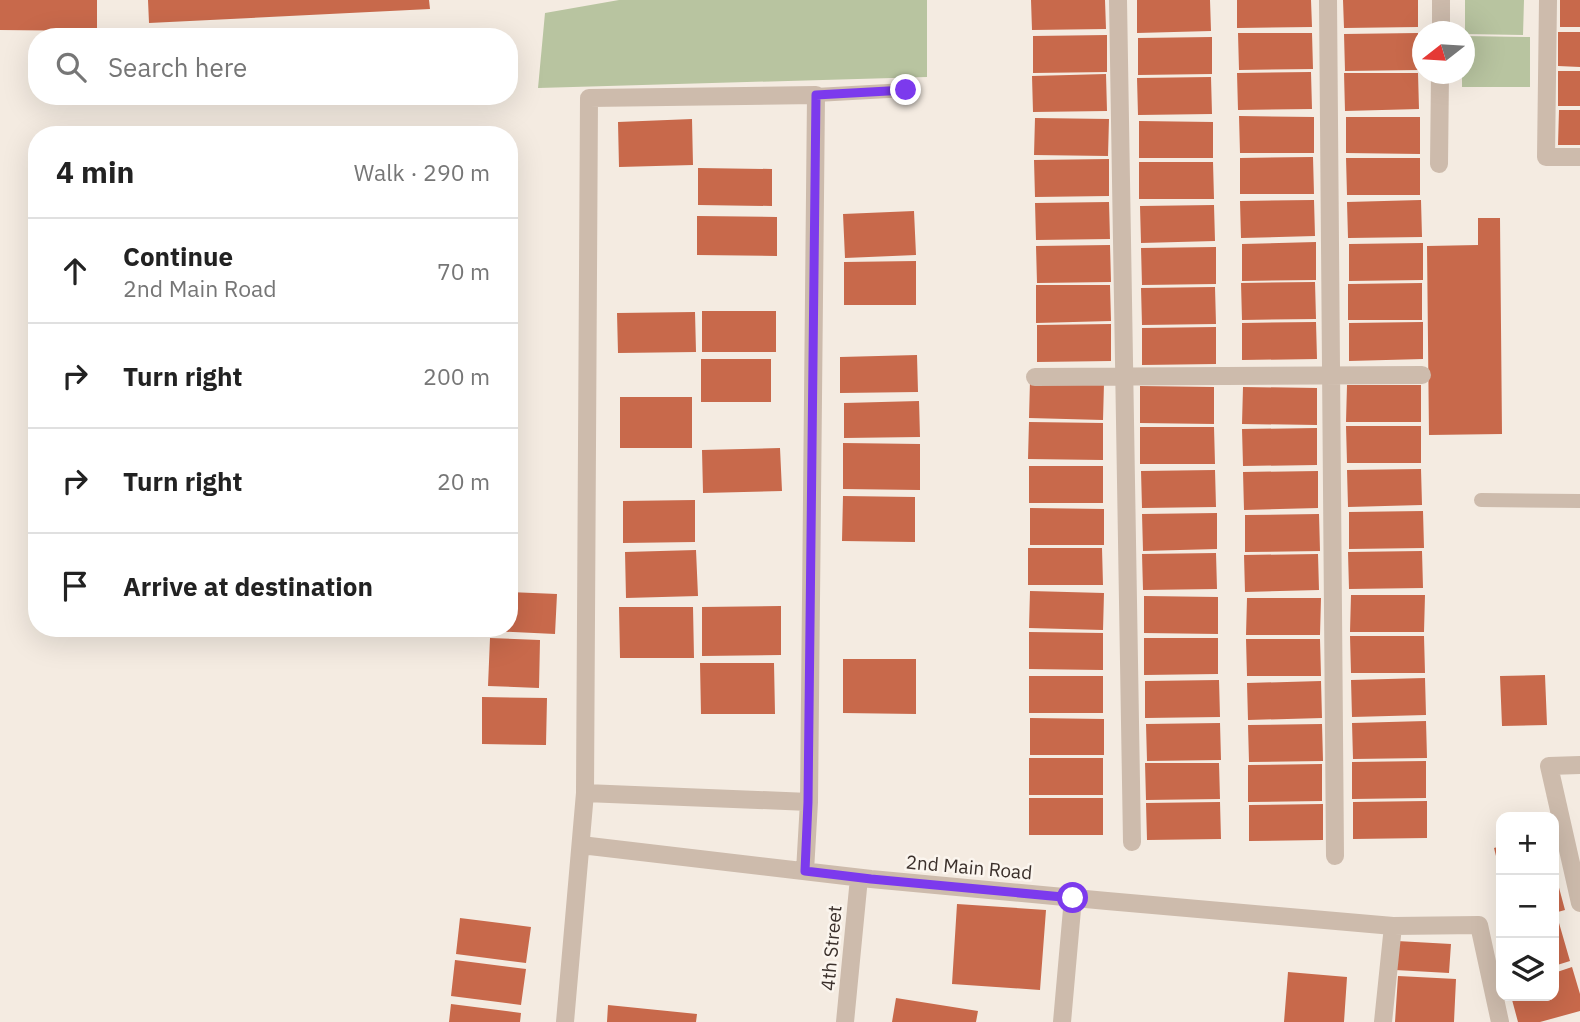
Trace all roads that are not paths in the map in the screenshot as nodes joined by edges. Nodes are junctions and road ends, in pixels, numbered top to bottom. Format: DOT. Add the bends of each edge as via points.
graph roads {
  1 [pos="1118,0"];
  2 [pos="1328,0"];
  3 [pos="1441,0"];
  4 [pos="1548,0"];
  5 [pos="1441,21"];
  6 [pos="1440,84"];
  7 [pos="906,90"];
  8 [pos="816,95"];
  9 [pos="1580,157"];
  10 [pos="1439,164"];
  11 [pos="1331,375"];
  12 [pos="1422,375"];
  13 [pos="1035,377"];
  14 [pos="1125,377"];
  15 [pos="1481,500"];
  16 [pos="1580,501"];
  17 [pos="1580,765"];
  18 [pos="585,793"];
  19 [pos="808,802"];
  20 [pos="1132,842"];
  21 [pos="581,845"];
  22 [pos="1335,856"];
  23 [pos="805,871"];
  24 [pos="859,878"];
  25 [pos="1073,898"];
  26 [pos="1580,903"];
  27 [pos="1393,926"];
  28 [pos="565,1022"];
  29 [pos="845,1022"];
  30 [pos="1062,1022"];
  31 [pos="1383,1022"];
  32 [pos="1500,1022"];
  1 -- 14 [label="street"];
  2 -- 11 [label="street"];
  3 -- 5 [label="street"];
  4 -- 9 [label="street" via="1546,157"];
  6 -- 10 [label="street"];
  7 -- 8 [label="lane"];
  8 -- 18 [label="street" via="589,98"];
  8 -- 19 [label="street"];
  11 -- 12 [label="street"];
  11 -- 14 [label="street"];
  11 -- 22 [label="street"];
  13 -- 14 [label="street"];
  14 -- 20 [label="street"];
  15 -- 16 [label="lane"];
  17 -- 26 [label="street" via="1549,766"];
  18 -- 19 [label="street"];
  18 -- 21 [label="street"];
  19 -- 23 [label="street"];
  21 -- 23 [label="street, 2nd Main Road"];
  21 -- 28 [label="street"];
  23 -- 24 [label="street, 2nd Main Road"];
  24 -- 25 [label="street, 2nd Main Road"];
  24 -- 29 [label="street, 4th Street"];
  25 -- 27 [label="street, 2nd Main Road"];
  25 -- 30 [label="street"];
  27 -- 31 [label="street"];
  27 -- 32 [label="street, 2nd Main Road" via="1479,925"];
}
